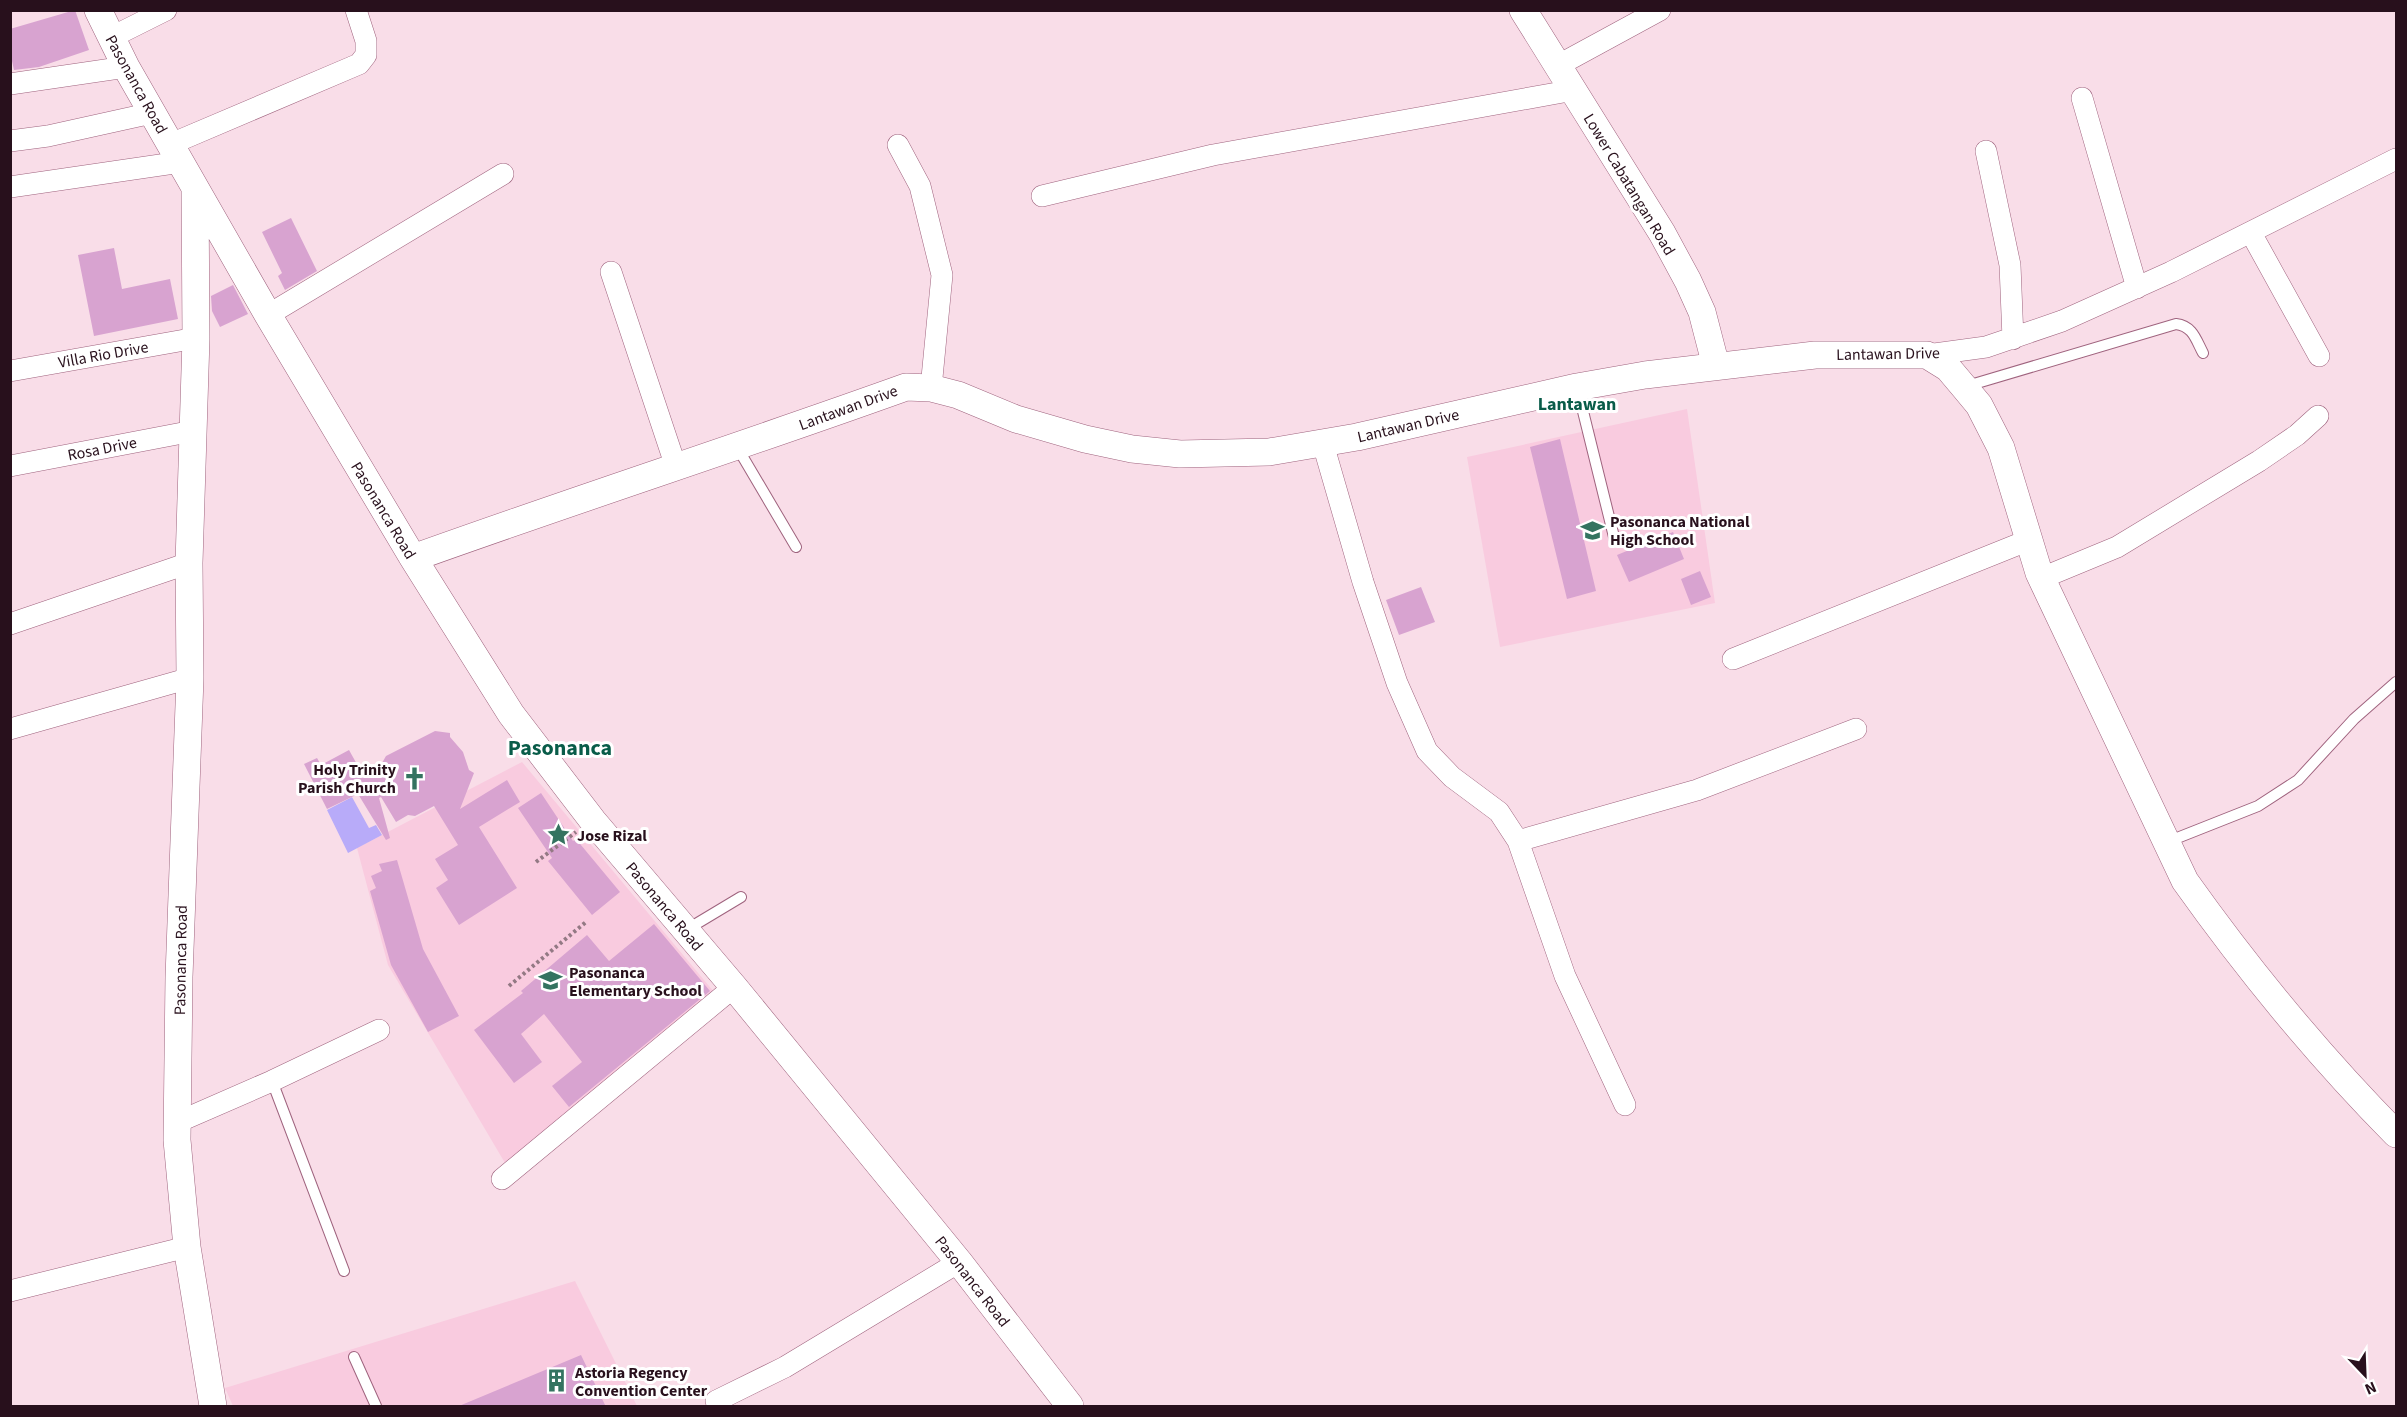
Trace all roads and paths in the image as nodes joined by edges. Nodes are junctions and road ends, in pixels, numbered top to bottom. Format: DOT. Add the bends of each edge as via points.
graph roads {
  1 [pos="98,10"];
  2 [pos="166,10"];
  3 [pos="356,10"];
  4 [pos="1523,10"];
  5 [pos="1660,10"];
  6 [pos="111,38"];
  7 [pos="1557,66"];
  8 [pos="126,67"];
  9 [pos="10,84"];
  10 [pos="1574,90"];
  11 [pos="2082,98"];
  12 [pos="152,113"];
  13 [pos="10,141"];
  14 [pos="898,145"];
  15 [pos="1986,151"];
  16 [pos="176,153"];
  17 [pos="2397,159"];
  18 [pos="503,174"];
  19 [pos="10,186"];
  20 [pos="195,187"];
  21 [pos="1042,195"];
  22 [pos="2252,233"];
  23 [pos="610,272"];
  24 [pos="2137,288"];
  25 [pos="268,315"];
  26 [pos="196,338"];
  27 [pos="2013,339"];
  28 [pos="2203,353"];
  29 [pos="1927,355"];
  30 [pos="2319,356"];
  31 [pos="1716,366"];
  32 [pos="10,371"];
  33 [pos="1577,387"];
  34 [pos="1964,387"];
  35 [pos="931,388"];
  36 [pos="2318,416"];
  37 [pos="193,431"];
  38 [pos="1323,444"];
  39 [pos="737,447"];
  40 [pos="10,466"];
  41 [pos="676,467"];
  42 [pos="2029,540"];
  43 [pos="1615,541"];
  44 [pos="796,547"];
  45 [pos="413,558"];
  46 [pos="189,563"];
  47 [pos="2042,578"];
  48 [pos="10,624"];
  49 [pos="1733,659"];
  50 [pos="189,678"];
  51 [pos="2397,682"];
  52 [pos="10,729"];
  53 [pos="1856,729"];
  54 [pos="579,830"];
  55 [pos="1518,841"];
  56 [pos="2167,842"];
  57 [pos="536,862"];
  58 [pos="741,897"];
  59 [pos="586,922"];
  60 [pos="686,930"];
  61 [pos="509,986"];
  62 [pos="734,987"];
  63 [pos="379,1030"];
  64 [pos="272,1081"];
  65 [pos="1625,1105"];
  66 [pos="178,1122"];
  67 [pos="2397,1134"];
  68 [pos="502,1179"];
  69 [pos="187,1247"];
  70 [pos="959,1262"];
  71 [pos="344,1271"];
  72 [pos="10,1291"];
  73 [pos="354,1357"];
  74 [pos="716,1401"];
  75 [pos="213,1407"];
  76 [pos="376,1407"];
  77 [pos="1070,1407"];
  1 -- 6 [label="street, Pasonanca Road"];
  2 -- 6 [label="street"];
  3 -- 16 [label="street" via="366,41 366,55 359,64"];
  4 -- 7 [label="street, Lower Cabatangan Road"];
  5 -- 7 [label="street"];
  6 -- 8 [label="street, Pasonanca Road"];
  7 -- 10 [label="street, Lower Cabatangan Road"];
  8 -- 9 [label="street"];
  8 -- 12 [label="street, Pasonanca Road"];
  10 -- 21 [label="street" via="1236,150"];
  10 -- 31 [label="street, Lower Cabatangan Road" via="1688,281 1702,312"];
  11 -- 24 [label="street"];
  12 -- 13 [label="street"];
  12 -- 16 [label="street, Pasonanca Road"];
  14 -- 35 [label="street" via="920,186 942,275"];
  15 -- 27 [label="street" via="2010,265"];
  16 -- 19 [label="street"];
  16 -- 20 [label="street, Pasonanca Road"];
  17 -- 22 [label="street, Lantawan Drive"];
  18 -- 25 [label="street"];
  20 -- 25 [label="street, Pasonanca Road"];
  20 -- 26 [label="street, Pasonanca Road"];
  22 -- 24 [label="street, Lantawan Drive"];
  22 -- 30 [label="street"];
  23 -- 41 [label="street"];
  24 -- 27 [label="street, Lantawan Drive"];
  25 -- 45 [label="street, Pasonanca Road"];
  26 -- 32 [label="street, Villa Rio Drive"];
  26 -- 37 [label="street, Pasonanca Road"];
  27 -- 29 [label="street, Lantawan Drive"];
  28 -- 34 [label="lane" via="2191,330 2176,324"];
  29 -- 31 [label="street, Lantawan Drive" via="1815,355"];
  29 -- 34 [label="street" via="1948,368"];
  31 -- 33 [label="street, Lantawan Drive"];
  33 -- 38 [label="street, Lantawan Drive"];
  33 -- 43 [label="lane"];
  34 -- 42 [label="street" via="2001,448"];
  35 -- 38 [label="street, Lantawan Drive" via="1016,419 1132,449 1180,454 1269,452"];
  35 -- 39 [label="street, Lantawan Drive" via="906,387"];
  36 -- 47 [label="street" via="2259,461 2125,543"];
  37 -- 40 [label="street, Rosa Drive"];
  37 -- 46 [label="street, Pasonanca Road"];
  38 -- 55 [label="street" via="1363,582 1397,683 1426,751 1452,777 1499,812"];
  39 -- 41 [label="street, Lantawan Drive"];
  39 -- 44 [label="lane"];
  41 -- 45 [label="street, Lantawan Drive"];
  42 -- 47 [label="street"];
  42 -- 49 [label="street"];
  45 -- 60 [label="street, Pasonanca Road" via="525,734"];
  46 -- 48 [label="street"];
  46 -- 50 [label="street, Pasonanca Road"];
  47 -- 56 [label="street"];
  50 -- 52 [label="street"];
  50 -- 66 [label="street, Pasonanca Road" via="178,977"];
  51 -- 56 [label="lane" via="2354,719 2298,780 2258,806"];
  53 -- 55 [label="street" via="1697,790"];
  54 -- 57 [label="path"];
  55 -- 65 [label="street" via="1565,976"];
  56 -- 67 [label="street" via="2185,881 2216,925 2340,1077"];
  58 -- 60 [label="lane"];
  59 -- 61 [label="path"];
  60 -- 62 [label="street, Pasonanca Road"];
  62 -- 68 [label="street"];
  62 -- 70 [label="street, Pasonanca Road"];
  63 -- 64 [label="street"];
  64 -- 66 [label="street"];
  64 -- 71 [label="lane"];
  66 -- 69 [label="street, Pasonanca Road"];
  69 -- 72 [label="street"];
  69 -- 75 [label="street, Pasonanca Road"];
  70 -- 74 [label="street" via="785,1366"];
  70 -- 77 [label="street, Pasonanca Road"];
  73 -- 76 [label="lane"];
}
